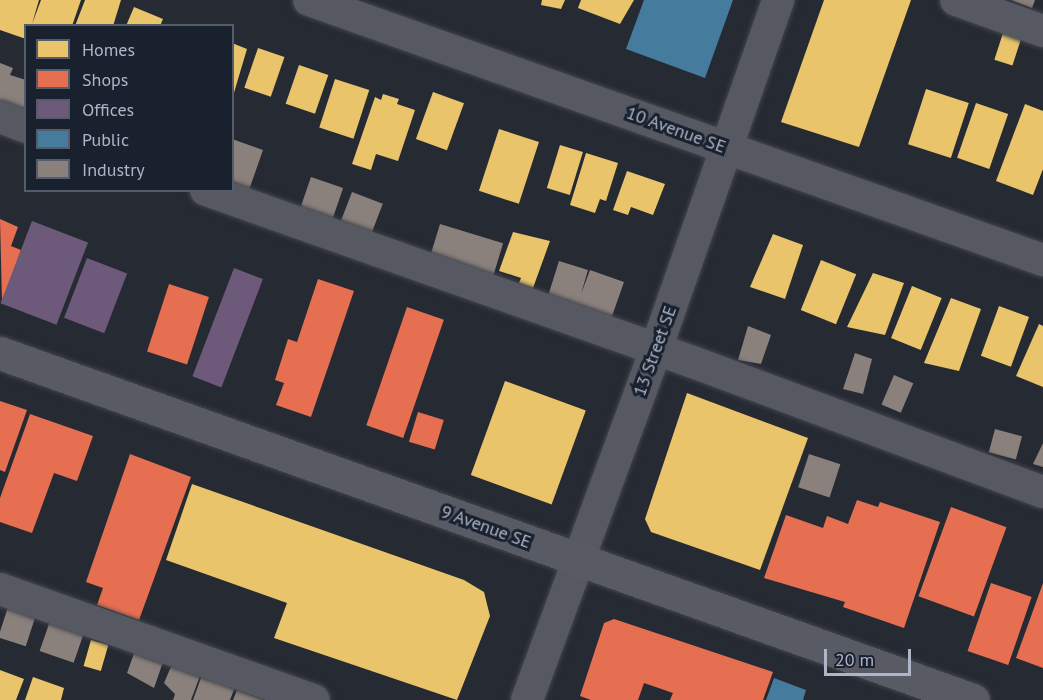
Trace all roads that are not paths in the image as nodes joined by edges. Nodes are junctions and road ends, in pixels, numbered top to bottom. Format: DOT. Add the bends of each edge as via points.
graph roads {
  1 [pos="309,0"];
  2 [pos="778,0"];
  3 [pos="956,0"];
  4 [pos="1043,31"];
  5 [pos="0,117"];
  6 [pos="24,125"];
  7 [pos="726,148"];
  8 [pos="212,192"];
  9 [pos="1043,260"];
  10 [pos="656,349"];
  11 [pos="0,353"];
  12 [pos="1043,492"];
  13 [pos="578,560"];
  14 [pos="0,589"];
  15 [pos="314,700"];
  16 [pos="527,700"];
  17 [pos="973,700"];
  1 -- 7 [label="street, 10 Avenue SE"];
  2 -- 7 [label="street, 13 Street SE"];
  3 -- 4 [label="street"];
  5 -- 6 [label="street"];
  7 -- 9 [label="street, 10 Avenue SE"];
  7 -- 10 [label="street, 13 Street SE"];
  8 -- 10 [label="street"];
  10 -- 12 [label="street"];
  10 -- 13 [label="street, 13 Street SE"];
  11 -- 13 [label="main road, 9 Avenue SE"];
  13 -- 16 [label="street, 13 Street SE"];
  13 -- 17 [label="main road, 9 Avenue SE"];
  14 -- 15 [label="street"];
}
